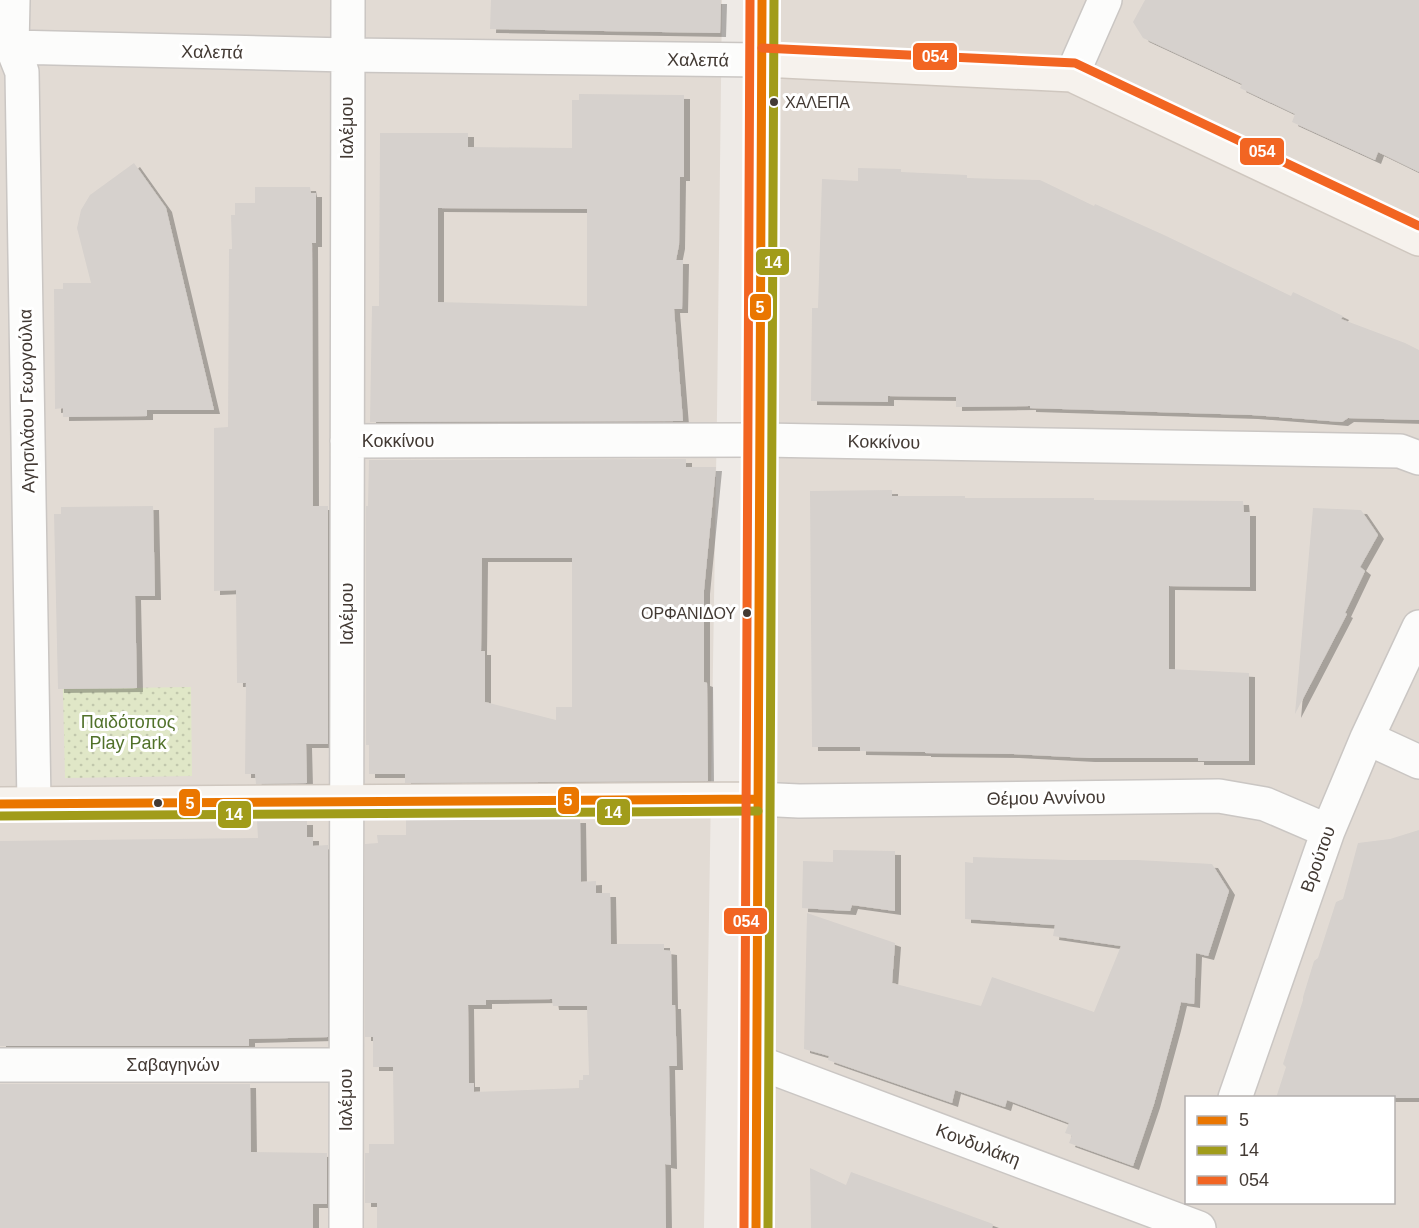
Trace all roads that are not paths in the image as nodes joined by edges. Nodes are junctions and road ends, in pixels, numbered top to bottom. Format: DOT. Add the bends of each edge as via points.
graph roads {
  1 [pos="13,0"];
  2 [pos="348,0"];
  3 [pos="762,0"];
  4 [pos="1105,0"];
  5 [pos="12,47"];
  6 [pos="347,55"];
  7 [pos="761,60"];
  8 [pos="1072,75"];
  9 [pos="11,89"];
  10 [pos="1419,239"];
  11 [pos="760,440"];
  12 [pos="347,441"];
  13 [pos="1419,458"];
  14 [pos="14,515"];
  15 [pos="1419,627"];
  16 [pos="1367,738"];
  17 [pos="1419,762"];
  18 [pos="758,799"];
  19 [pos="347,802"];
  20 [pos="0,804"];
  21 [pos="33,804"];
  22 [pos="1328,831"];
  23 [pos="757,1062"];
  24 [pos="0,1065"];
  25 [pos="346,1065"];
  26 [pos="1236,1096"];
  27 [pos="1194,1221"];
  28 [pos="346,1228"];
  29 [pos="756,1228"];
  1 -- 5 [label="street, Αγησιλάου Γεωργούλια"];
  2 -- 6 [label="street, Ιαλέμου"];
  3 -- 7 [label="street"];
  4 -- 8 [label="street"];
  5 -- 6 [label="street, Χαλεπά"];
  5 -- 9 [label="street, Αγησιλάου Γεωργούλια" via="22,72"];
  6 -- 7 [label="street, Χαλεπά"];
  6 -- 12 [label="street, Ιαλέμου"];
  7 -- 8 [label="street, Χαλεπά"];
  7 -- 11 [label="street"];
  8 -- 10 [label="street, Χαλεπά"];
  9 -- 14 [label="street, Αγησιλάου Γεωργούλια"];
  11 -- 12 [label="street, Κοκκίνου"];
  11 -- 13 [label="street, Κοκκίνου" via="1400,451"];
  11 -- 18 [label="street"];
  12 -- 19 [label="street, Ιαλέμου"];
  14 -- 21 [label="street, Αγησιλάου Γεωργούλια"];
  15 -- 16 [label="street, Βρούτου"];
  16 -- 17 [label="street"];
  16 -- 22 [label="street, Βρούτου"];
  18 -- 19 [label="street"];
  18 -- 22 [label="street, Θέμου Αννίνου" via="1219,796 1265,804"];
  18 -- 23 [label="street"];
  19 -- 21 [label="street"];
  19 -- 25 [label="street, Ιαλέμου"];
  20 -- 21 [label="street"];
  22 -- 26 [label="street, Βρούτου"];
  23 -- 27 [label="street, Κονδυλάκη"];
  23 -- 29 [label="street"];
  24 -- 25 [label="street, Σαβαγηνών"];
  25 -- 28 [label="street, Ιαλέμου"];
}
